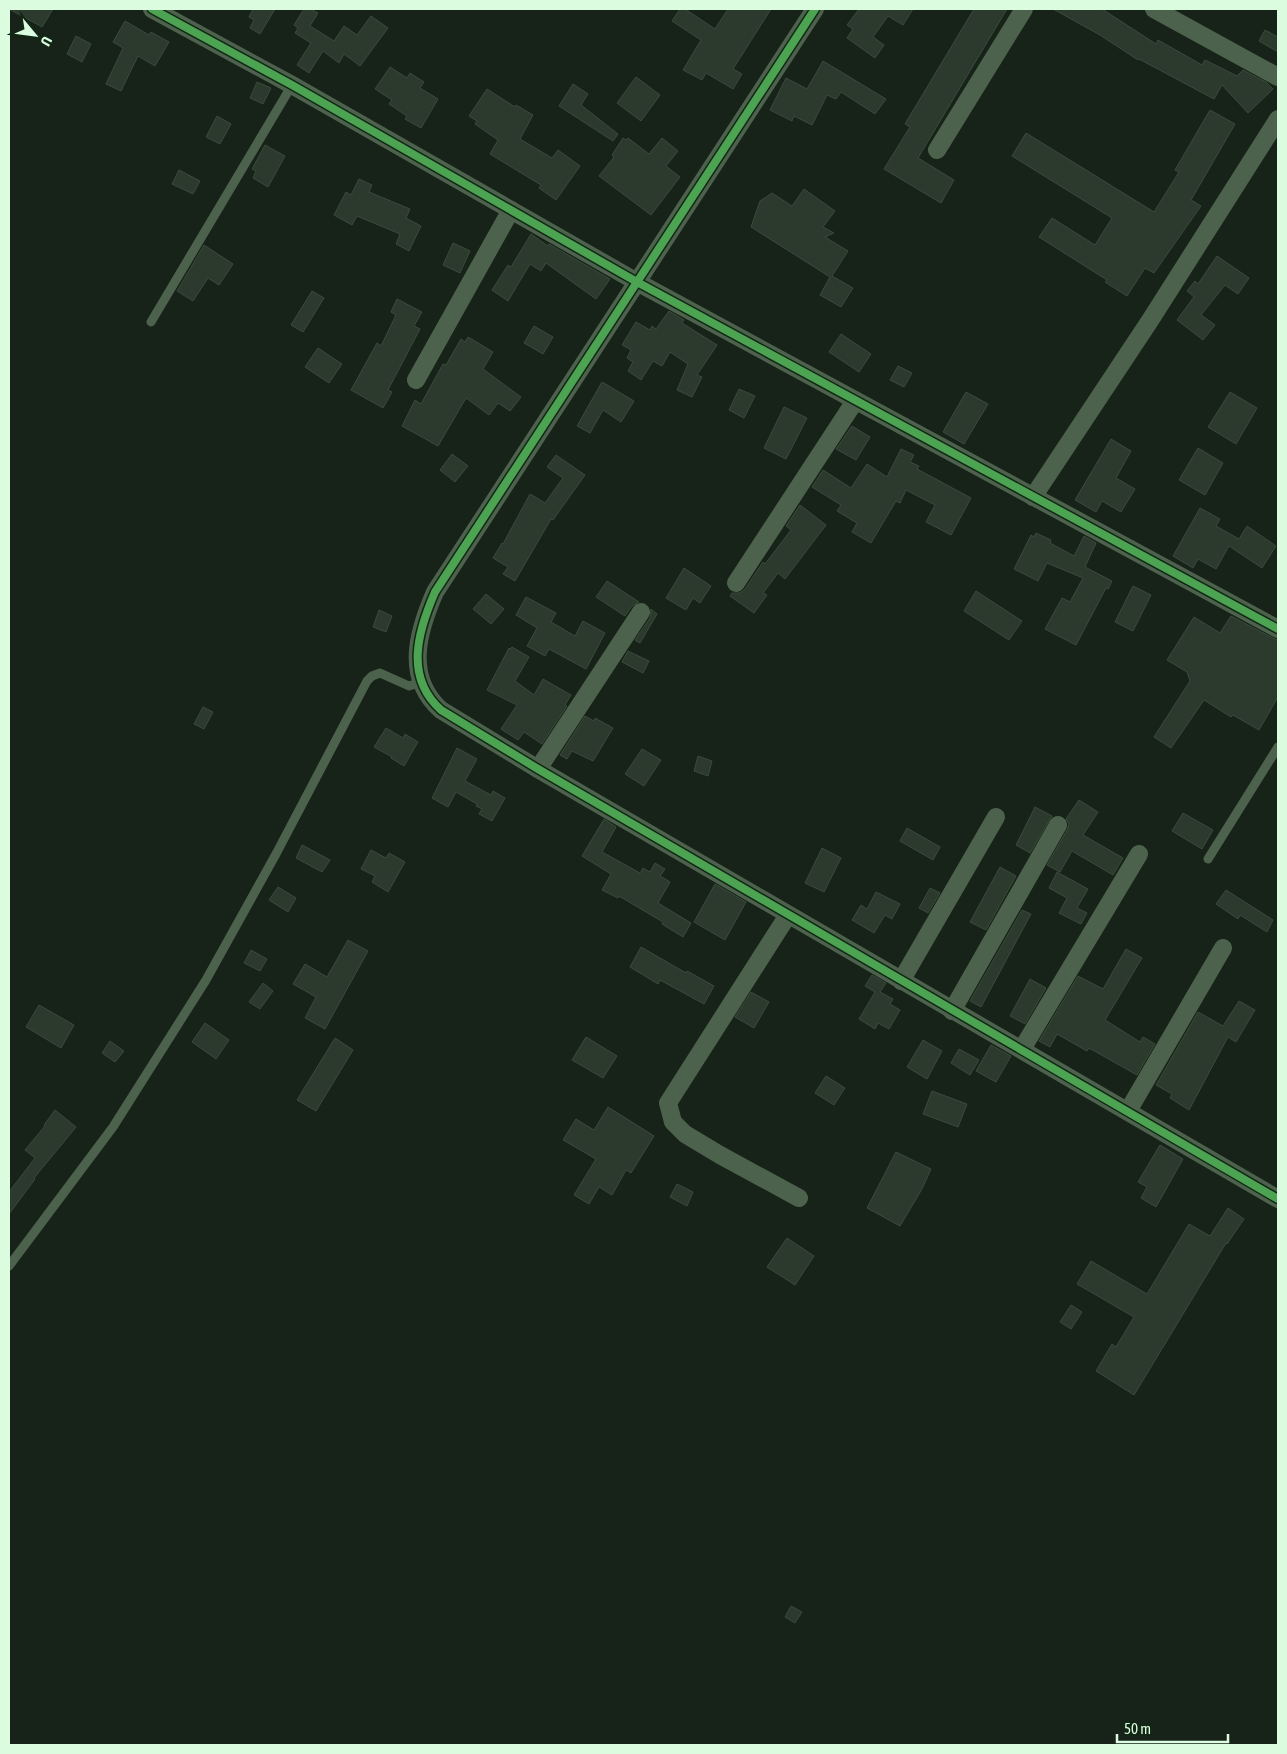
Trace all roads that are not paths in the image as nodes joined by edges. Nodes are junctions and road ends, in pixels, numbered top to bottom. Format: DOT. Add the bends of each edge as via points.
graph roads {
  1 [pos="152,9"];
  2 [pos="814,9"];
  3 [pos="1024,9"];
  4 [pos="1154,9"];
  5 [pos="1278,77"];
  6 [pos="292,85"];
  7 [pos="1278,119"];
  8 [pos="937,150"];
  9 [pos="511,210"];
  10 [pos="637,282"];
  11 [pos="151,322"];
  12 [pos="416,380"];
  13 [pos="855,401"];
  14 [pos="1033,497"];
  15 [pos="736,583"];
  16 [pos="641,612"];
  17 [pos="1278,630"];
  18 [pos="422,682"];
  19 [pos="1278,747"];
  20 [pos="538,769"];
  21 [pos="996,817"];
  22 [pos="1058,825"];
  23 [pos="1139,854"];
  24 [pos="1208,859"];
  25 [pos="788,915"];
  26 [pos="1223,948"];
  27 [pos="901,981"];
  28 [pos="952,1011"];
  29 [pos="1022,1049"];
  30 [pos="1128,1111"];
  31 [pos="799,1198"];
  32 [pos="1278,1199"];
  33 [pos="9,1266"];
  1 -- 6 [label="street"];
  2 -- 10 [label="street"];
  3 -- 8 [label="street"];
  4 -- 5 [label="street"];
  6 -- 9 [label="street"];
  6 -- 11 [label="lane"];
  7 -- 14 [label="street"];
  9 -- 10 [label="street"];
  9 -- 12 [label="street"];
  10 -- 13 [label="street"];
  10 -- 18 [label="street" via="435,592 419,639 418,666"];
  13 -- 14 [label="street"];
  13 -- 15 [label="street"];
  14 -- 17 [label="street"];
  16 -- 20 [label="street"];
  18 -- 20 [label="street" via="426,693 442,710"];
  18 -- 33 [label="lane" via="404,684 380,673 367,681 206,980 113,1127"];
  19 -- 24 [label="lane"];
  20 -- 25 [label="street"];
  21 -- 27 [label="street"];
  22 -- 28 [label="street"];
  23 -- 29 [label="street"];
  25 -- 27 [label="street"];
  25 -- 31 [label="street" via="668,1103 673,1122 685,1134"];
  26 -- 30 [label="street"];
  27 -- 28 [label="street"];
  28 -- 29 [label="street"];
  29 -- 30 [label="street"];
  30 -- 32 [label="street"];
}
